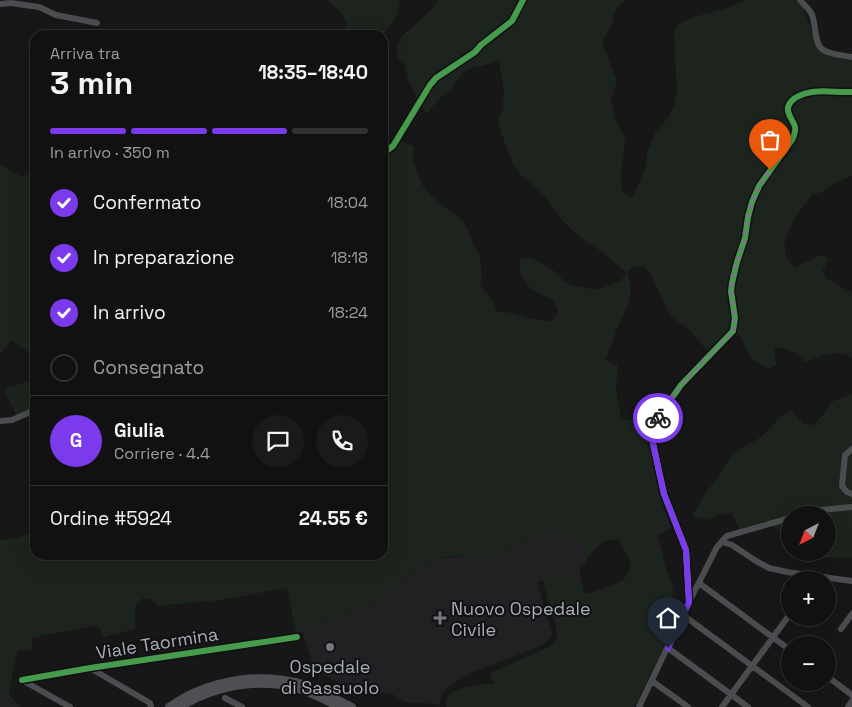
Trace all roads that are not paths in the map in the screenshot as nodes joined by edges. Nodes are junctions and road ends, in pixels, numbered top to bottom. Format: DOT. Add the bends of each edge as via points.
graph roads {
  1 [pos="523,0"];
  2 [pos="800,0"];
  3 [pos="0,4"];
  4 [pos="97,23"];
  5 [pos="852,57"];
  6 [pos="852,92"];
  7 [pos="388,150"];
  8 [pos="30,412"];
  9 [pos="0,421"];
  10 [pos="852,449"];
  11 [pos="852,494"];
  12 [pos="852,507"];
  13 [pos="836,509"];
  14 [pos="781,521"];
  15 [pos="722,542"];
  16 [pos="783,571"];
  17 [pos="836,580"];
  18 [pos="852,581"];
  19 [pos="699,583"];
  20 [pos="689,602"];
  21 [pos="852,614"];
  22 [pos="683,615"];
  23 [pos="782,626"];
  24 [pos="841,629"];
  25 [pos="297,637"];
  26 [pos="774,638"];
  27 [pos="781,643"];
  28 [pos="668,648"];
  29 [pos="752,666"];
  30 [pos="90,668"];
  31 [pos="652,681"];
  32 [pos="836,683"];
  33 [pos="731,695"];
  34 [pos="852,695"];
  35 [pos="225,698"];
  36 [pos="852,701"];
  37 [pos="150,705"];
  38 [pos="70,707"];
  39 [pos="169,707"];
  40 [pos="180,707"];
  41 [pos="242,707"];
  42 [pos="339,707"];
  43 [pos="352,707"];
  44 [pos="640,707"];
  45 [pos="688,707"];
  46 [pos="722,707"];
  47 [pos="748,707"];
  48 [pos="808,707"];
  49 [pos="848,707"];
  1 -- 7 [label="street" via="512,21 475,52 436,78"];
  2 -- 5 [label="street" via="813,16 821,48"];
  3 -- 4 [label="street" via="38,7 56,15"];
  6 -- 20 [label="street" via="809,92 788,105 796,132 759,186 752,202 732,283 733,331 681,385 653,425 652,439 664,494 686,550"];
  8 -- 9 [label="street"];
  10 -- 11 [label="street" via="845,455 842,486"];
  12 -- 13 [label="street"];
  14 -- 15 [label="street" via="727,536"];
  15 -- 16 [label="street" via="769,568"];
  15 -- 19 [label="street"];
  17 -- 18 [label="street"];
  19 -- 20 [label="street"];
  19 -- 26 [label="street"];
  20 -- 22 [label="street"];
  21 -- 24 [label="street"];
  22 -- 28 [label="street"];
  22 -- 29 [label="street"];
  23 -- 26 [label="street"];
  25 -- 30 [label="street, Viale Taormina"];
  26 -- 27 [label="street"];
  26 -- 29 [label="street"];
  28 -- 31 [label="street"];
  28 -- 33 [label="street"];
  29 -- 33 [label="street"];
  29 -- 48 [label="street"];
  30 -- 37 [label="street"];
  30 -- 38 [label="street, Viale Taormina" via="22,680"];
  31 -- 44 [label="street"];
  31 -- 45 [label="street"];
  32 -- 34 [label="street"];
  33 -- 46 [label="street"];
  33 -- 47 [label="street"];
  35 -- 41 [label="street"];
  36 -- 49 [label="street"];
  39 -- 43 [label="main road" via="218,683 245,678 297,683"];
  40 -- 42 [label="main road" via="220,689 248,684 296,688"];
}
